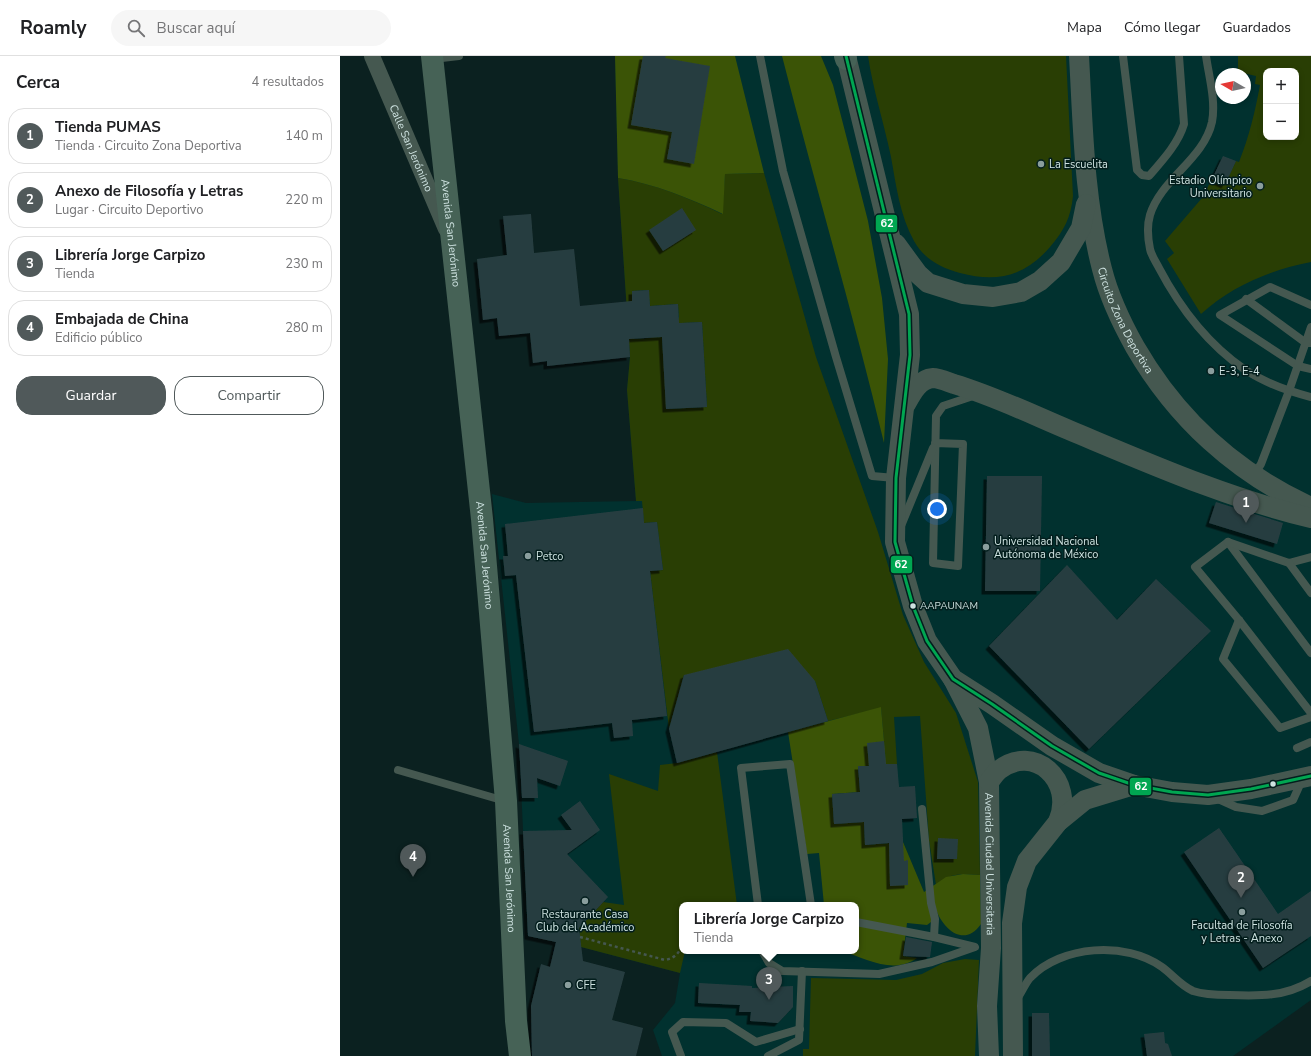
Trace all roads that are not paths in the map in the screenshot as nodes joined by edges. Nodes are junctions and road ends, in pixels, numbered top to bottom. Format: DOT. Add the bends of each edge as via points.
graph roads {
  1 [pos="372,56"];
  2 [pos="459,56"];
  3 [pos="760,56"];
  4 [pos="1079,56"];
  5 [pos="1123,56"];
  6 [pos="1179,56"];
  7 [pos="1206,56"];
  8 [pos="846,57"];
  9 [pos="432,58"];
  10 [pos="1088,198"];
  11 [pos="891,238"];
  12 [pos="451,240"];
  13 [pos="1246,300"];
  14 [pos="1311,306"];
  15 [pos="1311,327"];
  16 [pos="1308,343"];
  17 [pos="1298,366"];
  18 [pos="1311,369"];
  19 [pos="1289,391"];
  20 [pos="984,393"];
  21 [pos="1311,398"];
  22 [pos="904,407"];
  23 [pos="935,443"];
  24 [pos="1254,476"];
  25 [pos="896,478"];
  26 [pos="1311,507"];
  27 [pos="1311,518"];
  28 [pos="895,542"];
  29 [pos="1228,542"];
  30 [pos="1311,557"];
  31 [pos="1289,563"];
  32 [pos="1311,593"];
  33 [pos="1239,620"];
  34 [pos="1311,653"];
  35 [pos="953,679"];
  36 [pos="1311,713"];
  37 [pos="1311,717"];
  38 [pos="1311,742"];
  39 [pos="1296,748"];
  40 [pos="398,770"];
  41 [pos="1306,778"];
  42 [pos="989,782"];
  43 [pos="1134,785"];
  44 [pos="506,801"];
  45 [pos="922,809"];
  46 [pos="1058,822"];
  47 [pos="758,902"];
  48 [pos="811,902"];
  49 [pos="859,923"];
  50 [pos="934,937"];
  51 [pos="983,947"];
  52 [pos="764,954"];
  53 [pos="802,971"];
  54 [pos="1311,981"];
  55 [pos="1013,1006"];
  56 [pos="800,1029"];
  57 [pos="520,1056"];
  58 [pos="681,1056"];
  59 [pos="768,1056"];
  60 [pos="989,1056"];
  61 [pos="1013,1056"];
  1 -- 12 [label="street, Calle San Jerónimo"];
  2 -- 9 [label="lane"];
  3 -- 25 [label="lane" via="783,170 872,476"];
  4 -- 10 [label="street, Circuito Zona Deportiva"];
  5 -- 6 [label="lane" via="1138,170 1142,175 1149,176 1165,158 1184,124"];
  7 -- 19 [label="lane" via="1213,106 1212,122 1199,149 1160,196 1150,216 1150,249 1165,280 1215,345 1244,369 1266,382"];
  8 -- 11 [label="street"];
  9 -- 12 [label="main road, Avenida San Jerónimo"];
  10 -- 11 [label="street" via="1081,228 1061,262 1040,281 1021,292 993,297 963,294 928,283 918,274"];
  10 -- 24 [label="street, Circuito Zona Deportiva" via="1109,293 1120,322 1149,371 1170,401 1195,429"];
  11 -- 22 [label="street" via="908,314 910,355"];
  12 -- 44 [label="main road, Avenida San Jerónimo" via="482,519"];
  13 -- 14 [label="lane" via="1270,287"];
  13 -- 16 [label="lane"];
  13 -- 17 [label="lane" via="1220,315"];
  15 -- 16 [label="lane"];
  16 -- 17 [label="lane"];
  17 -- 18 [label="lane"];
  17 -- 19 [label="lane"];
  19 -- 21 [label="lane"];
  19 -- 24 [label="lane"];
  20 -- 22 [label="street" via="934,378 922,381 915,387"];
  20 -- 23 [label="lane" via="943,406 936,416"];
  20 -- 27 [label="street" via="1234,496"];
  22 -- 25 [label="street"];
  23 -- 23 [label="lane" via="933,563 958,566 962,444"];
  23 -- 28 [label="lane"];
  24 -- 26 [label="street, Circuito Zona Deportiva"];
  25 -- 28 [label="street"];
  28 -- 35 [label="street" via="913,606 927,641"];
  29 -- 31 [label="lane"];
  29 -- 33 [label="lane" via="1195,567"];
  29 -- 34 [label="lane"];
  30 -- 31 [label="lane"];
  31 -- 32 [label="lane"];
  33 -- 36 [label="lane"];
  33 -- 37 [label="lane" via="1223,659 1280,728"];
  35 -- 42 [label="street, Avenida Ciudad Universitaria" via="978,728"];
  35 -- 43 [label="street" via="1052,746 1099,773"];
  38 -- 39 [label="lane"];
  40 -- 44 [label="lane"];
  41 -- 43 [label="street" via="1208,795"];
  42 -- 46 [label="street" via="998,771 1014,763 1031,762 1047,769 1062,789 1063,806"];
  42 -- 51 [label="street, Avenida Ciudad Universitaria"];
  43 -- 46 [label="street, Avenida Ciudad Universitaria" via="1085,800"];
  44 -- 57 [label="main road, Avenida San Jerónimo" via="516,1021"];
  45 -- 50 [label="lane" via="931,903 935,919"];
  46 -- 55 [label="street, Avenida Ciudad Universitaria" via="1027,861 1017,887 1012,923"];
  47 -- 48 [label="lane" via="741,768 790,764"];
  49 -- 50 [label="lane"];
  50 -- 51 [label="lane"];
  51 -- 53 [label="lane" via="879,974"];
  51 -- 60 [label="street, Avenida Ciudad Universitaria"];
  52 -- 53 [label="lane" via="769,963 777,969"];
  53 -- 56 [label="lane"];
  54 -- 55 [label="lane" via="1295,990 1267,996 1203,994 1184,986 1163,968 1138,956 1112,951 1084,951 1062,957 1038,971 1030,978"];
  55 -- 61 [label="street, Avenida Ciudad Universitaria"];
  56 -- 58 [label="lane" via="756,1042 726,1023 683,1022 672,1032"];
  56 -- 59 [label="lane" via="799,1040"];
}
